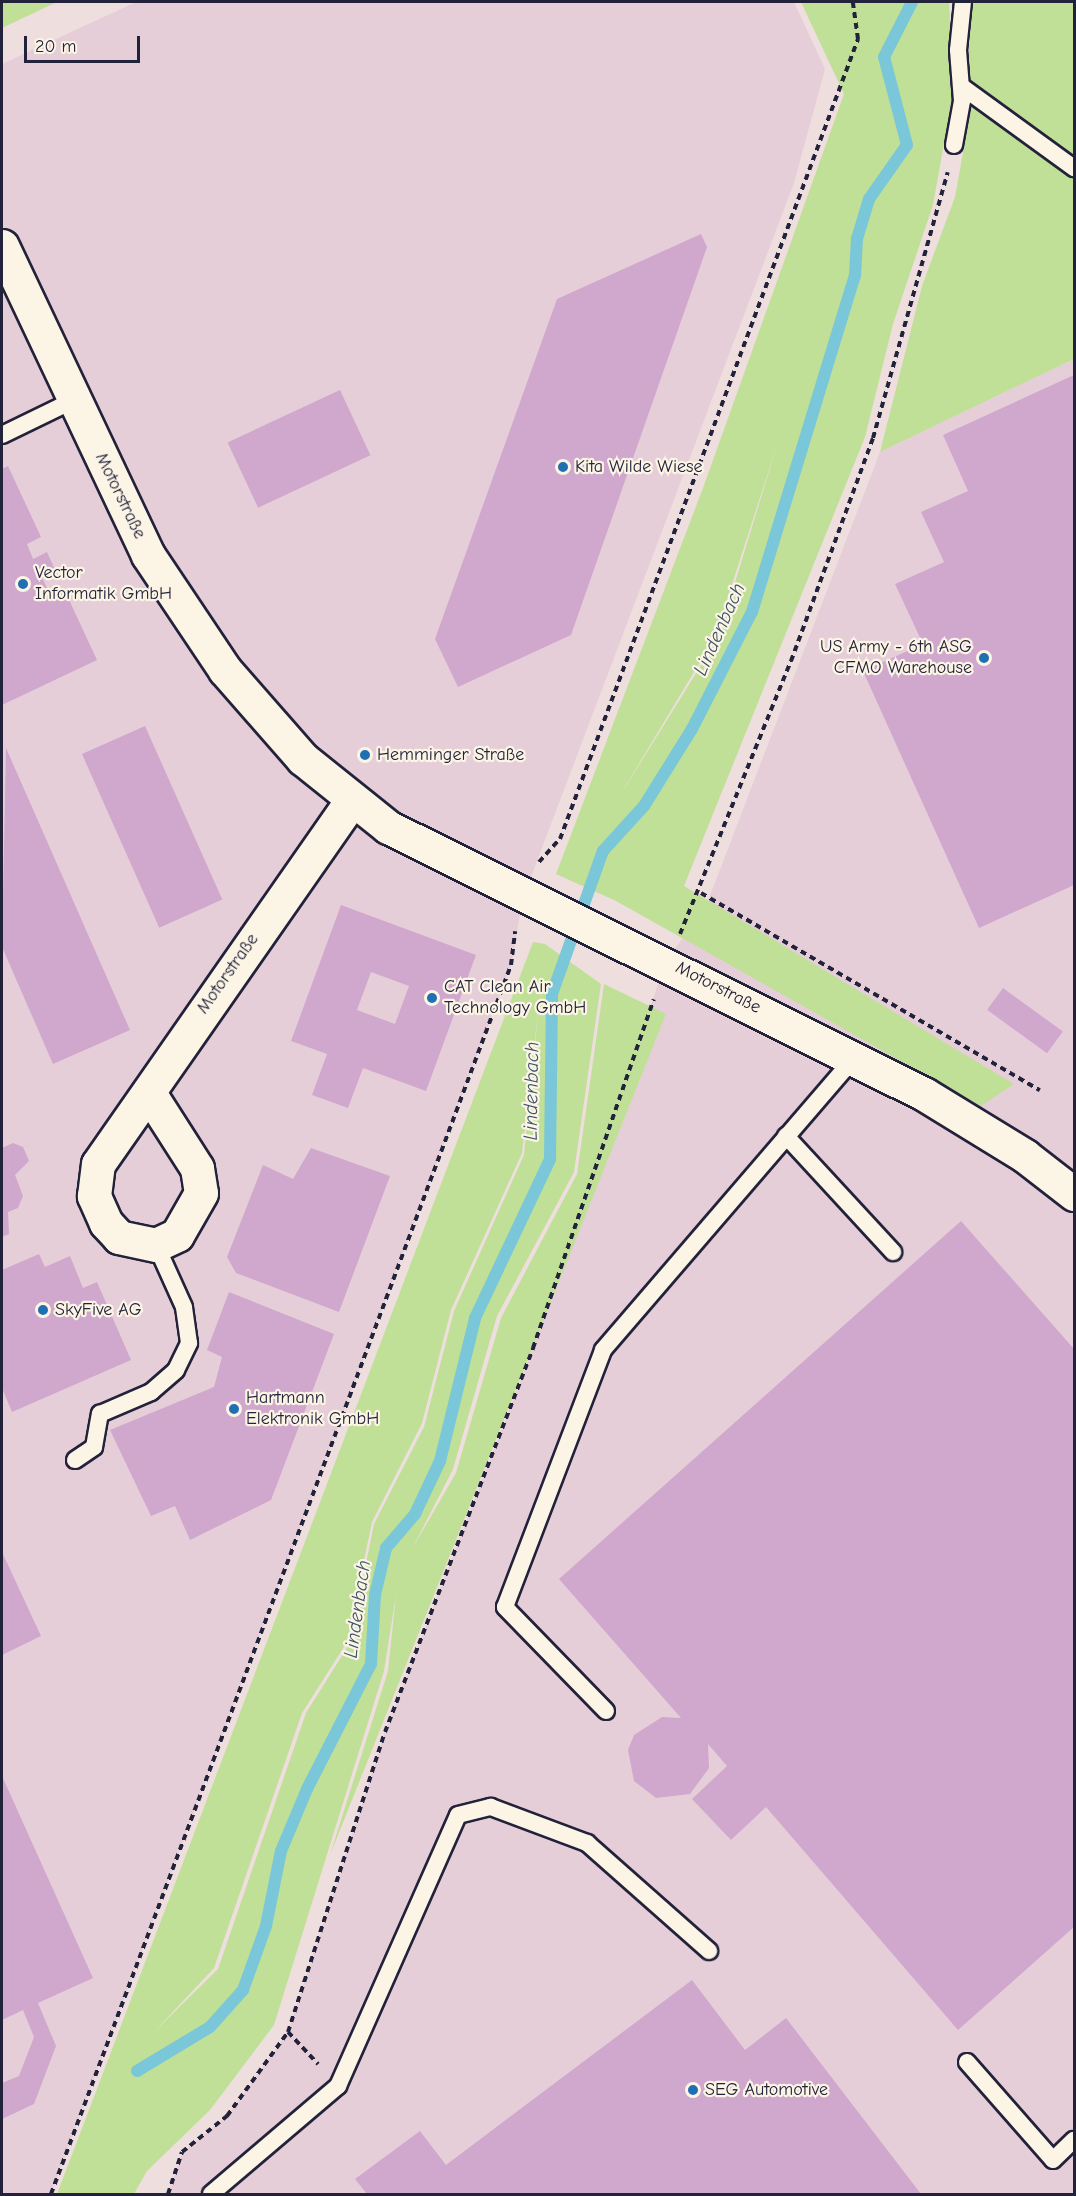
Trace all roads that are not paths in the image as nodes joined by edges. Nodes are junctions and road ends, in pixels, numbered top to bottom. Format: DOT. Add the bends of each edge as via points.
graph roads {
  1 [pos="963,2"];
  2 [pos="961,86"];
  3 [pos="954,145"];
  4 [pos="1074,168"];
  5 [pos="2,246"];
  6 [pos="74,400"];
  7 [pos="2,435"];
  8 [pos="352,800"];
  9 [pos="854,1058"];
  10 [pos="149,1093"];
  11 [pos="786,1136"];
  12 [pos="1074,1194"];
  13 [pos="156,1245"];
  14 [pos="893,1252"];
  15 [pos="75,1460"];
  16 [pos="606,1711"];
  17 [pos="709,1951"];
  18 [pos="967,2062"];
  19 [pos="1074,2140"];
  20 [pos="211,2194"];
  1 -- 2 [label="lane"];
  2 -- 3 [label="lane"];
  2 -- 4 [label="lane"];
  5 -- 6 [label="street, Motorstraße"];
  6 -- 7 [label="lane"];
  6 -- 8 [label="street, Motorstraße" via="148,555 190,622 303,759"];
  8 -- 9 [label="street, Motorstraße" via="388,827 536,903 666,961"];
  8 -- 10 [label="street, Motorstraße"];
  9 -- 11 [label="lane"];
  9 -- 12 [label="street, Motorstraße" via="1025,1156"];
  10 -- 13 [label="street" via="197,1167 201,1193 177,1235"];
  10 -- 13 [label="street, Motorstraße" via="98,1164 94,1196 119,1237"];
  11 -- 14 [label="lane"];
  11 -- 16 [label="lane" via="603,1350 505,1607"];
  13 -- 15 [label="lane" via="184,1307 189,1343 176,1370 150,1392 100,1414 94,1447"];
  17 -- 20 [label="lane" via="587,1843 491,1807 458,1815 338,2086"];
  18 -- 19 [label="lane" via="1053,2160"];
}
